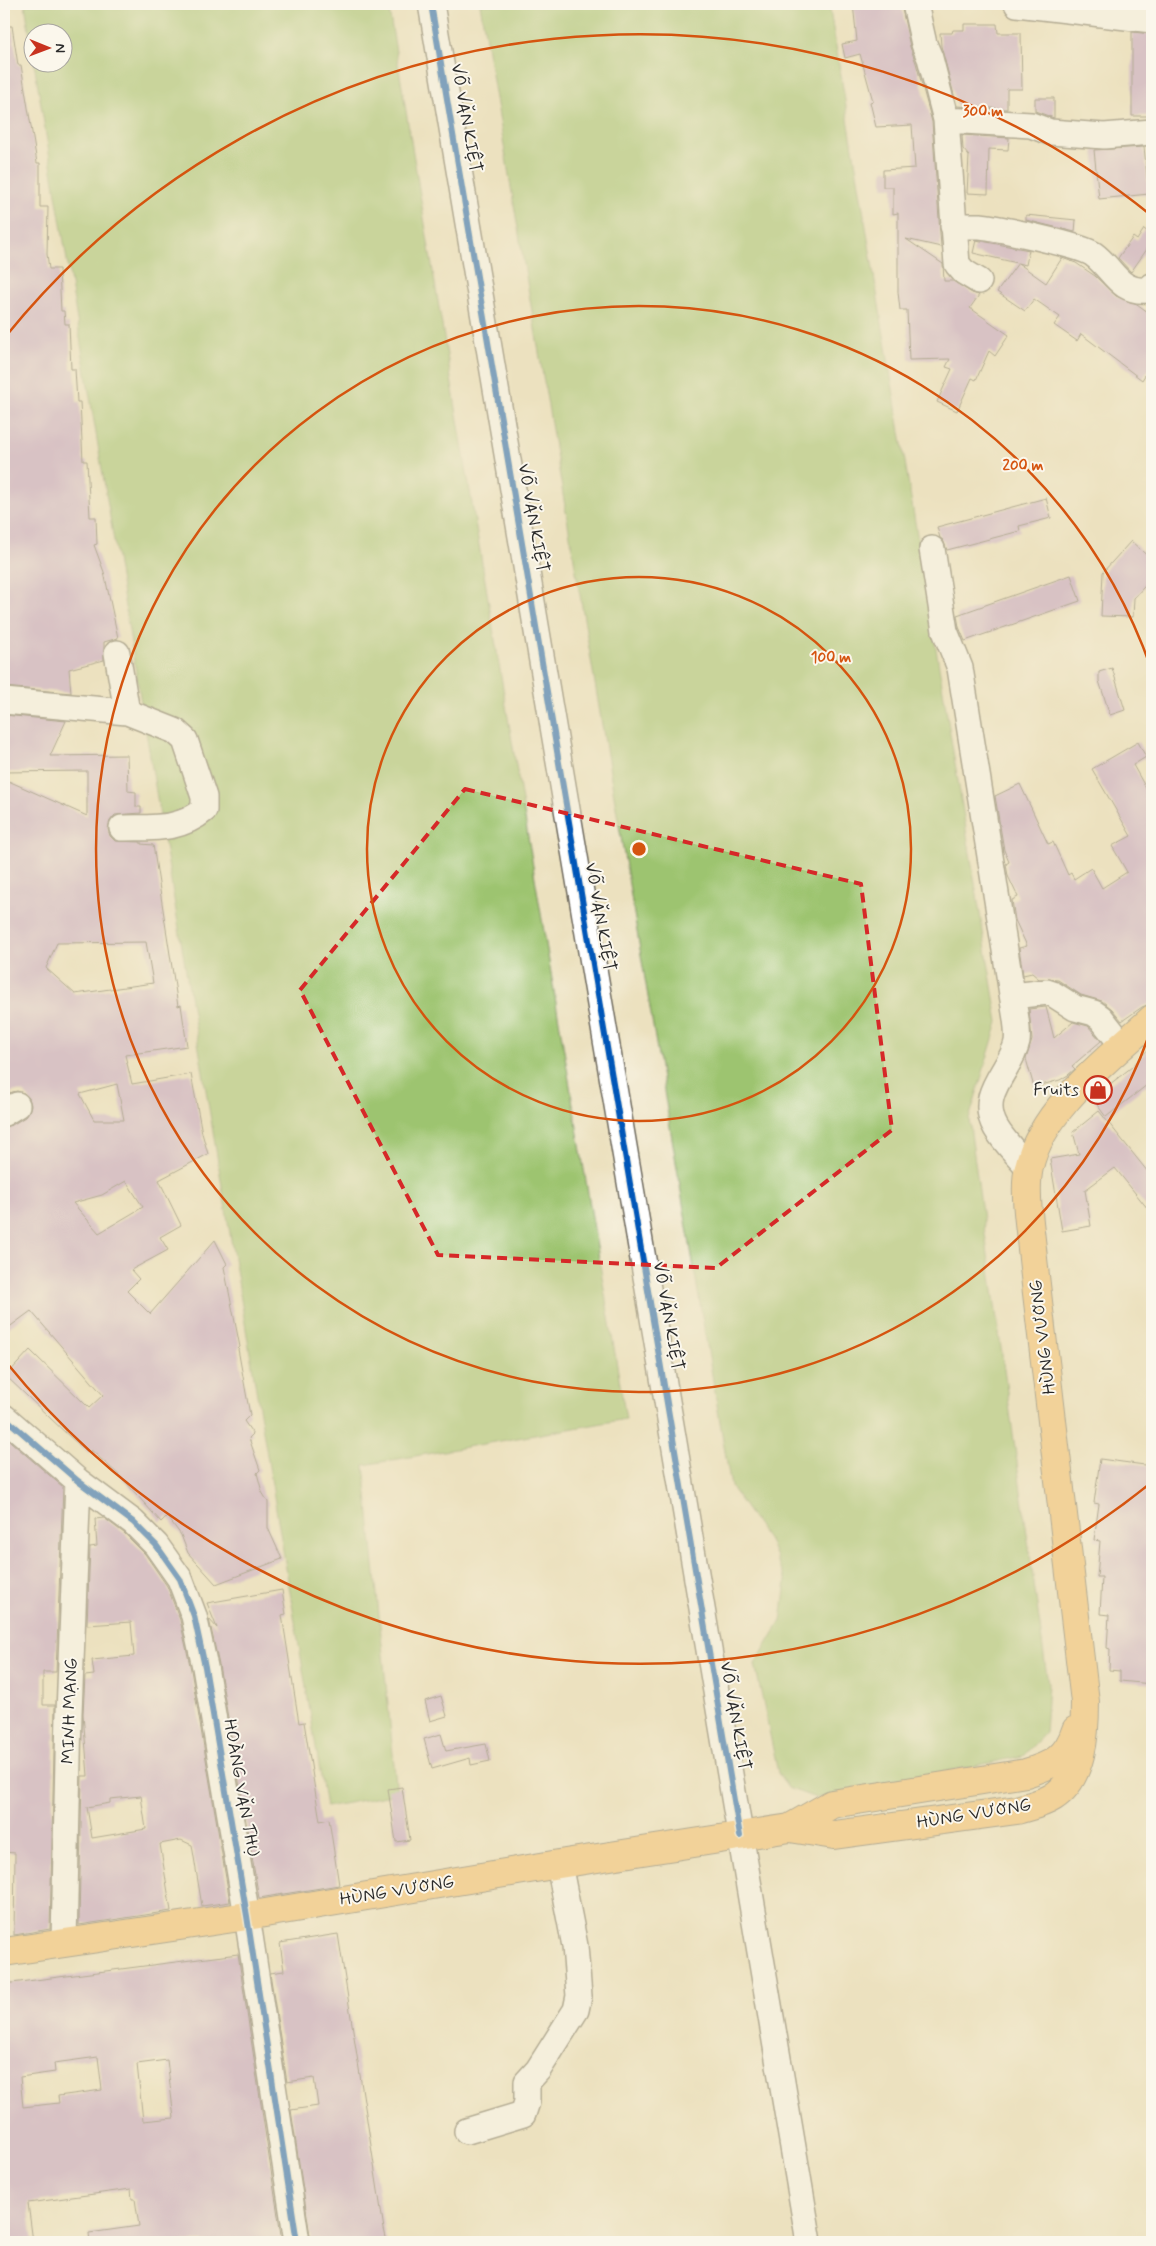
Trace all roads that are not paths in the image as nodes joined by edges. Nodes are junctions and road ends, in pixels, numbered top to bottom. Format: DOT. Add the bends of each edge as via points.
graph roads {
  1 [pos="431,4"];
  2 [pos="915,4"];
  3 [pos="1017,4"];
  4 [pos="1152,20"];
  5 [pos="946,120"];
  6 [pos="1152,132"];
  7 [pos="953,226"];
  8 [pos="979,282"];
  9 [pos="1152,286"];
  10 [pos="932,549"];
  11 [pos="117,653"];
  12 [pos="4,701"];
  13 [pos="127,712"];
  14 [pos="122,828"];
  15 [pos="1013,996"];
  16 [pos="1152,1019"];
  17 [pos="1123,1046"];
  18 [pos="1028,1167"];
  19 [pos="4,1417"];
  20 [pos="78,1481"];
  21 [pos="740,1836"];
  22 [pos="559,1864"];
  23 [pos="247,1916"];
  24 [pos="64,1942"];
  25 [pos="4,1952"];
  26 [pos="467,2131"];
  27 [pos="297,2242"];
  28 [pos="810,2242"];
  1 -- 21 [label="street, VÕ VĂN KIỆT"];
  2 -- 5 [label="street"];
  3 -- 4 [label="street"];
  5 -- 6 [label="street" via="1031,125 1050,132 1104,136"];
  5 -- 7 [label="street"];
  7 -- 8 [label="street" via="957,264"];
  7 -- 9 [label="street" via="982,226 1071,246 1093,254 1128,288 1136,291 1148,290"];
  10 -- 15 [label="street" via="945,630 960,668"];
  11 -- 13 [label="street"];
  12 -- 13 [label="street"];
  13 -- 14 [label="street" via="175,731 185,740 204,797 204,810 176,826"];
  15 -- 17 [label="street" via="1053,994 1075,1008 1101,1018"];
  15 -- 18 [label="street" via="1016,1044 996,1082 991,1110 996,1128"];
  16 -- 17 [label="main road, HÙNG VƯƠNG"];
  17 -- 18 [label="main road, HÙNG VƯƠNG" via="1064,1103 1041,1136"];
  18 -- 21 [label="main road, HÙNG VƯƠNG" via="1034,1259 1085,1702 1073,1740 1064,1754 1050,1766 1026,1773 832,1804 790,1828"];
  19 -- 20 [label="street, HOÀNG VĂN THỤ"];
  20 -- 23 [label="street, HOÀNG VĂN THỤ" via="133,1522 156,1545 180,1579 187,1597 205,1667"];
  20 -- 24 [label="street, MINH MẠNG"];
  21 -- 22 [label="main road, HÙNG VƯƠNG"];
  21 -- 28 [label="street, VÕ VĂN KIỆT"];
  22 -- 23 [label="main road, HÙNG VƯƠNG"];
  22 -- 26 [label="street" via="579,1971 576,2010 527,2082 523,2114"];
  23 -- 24 [label="main road, HÙNG VƯƠNG"];
  23 -- 27 [label="street, HOÀNG VĂN THỤ"];
  24 -- 25 [label="main road, HÙNG VƯƠNG"];
}
